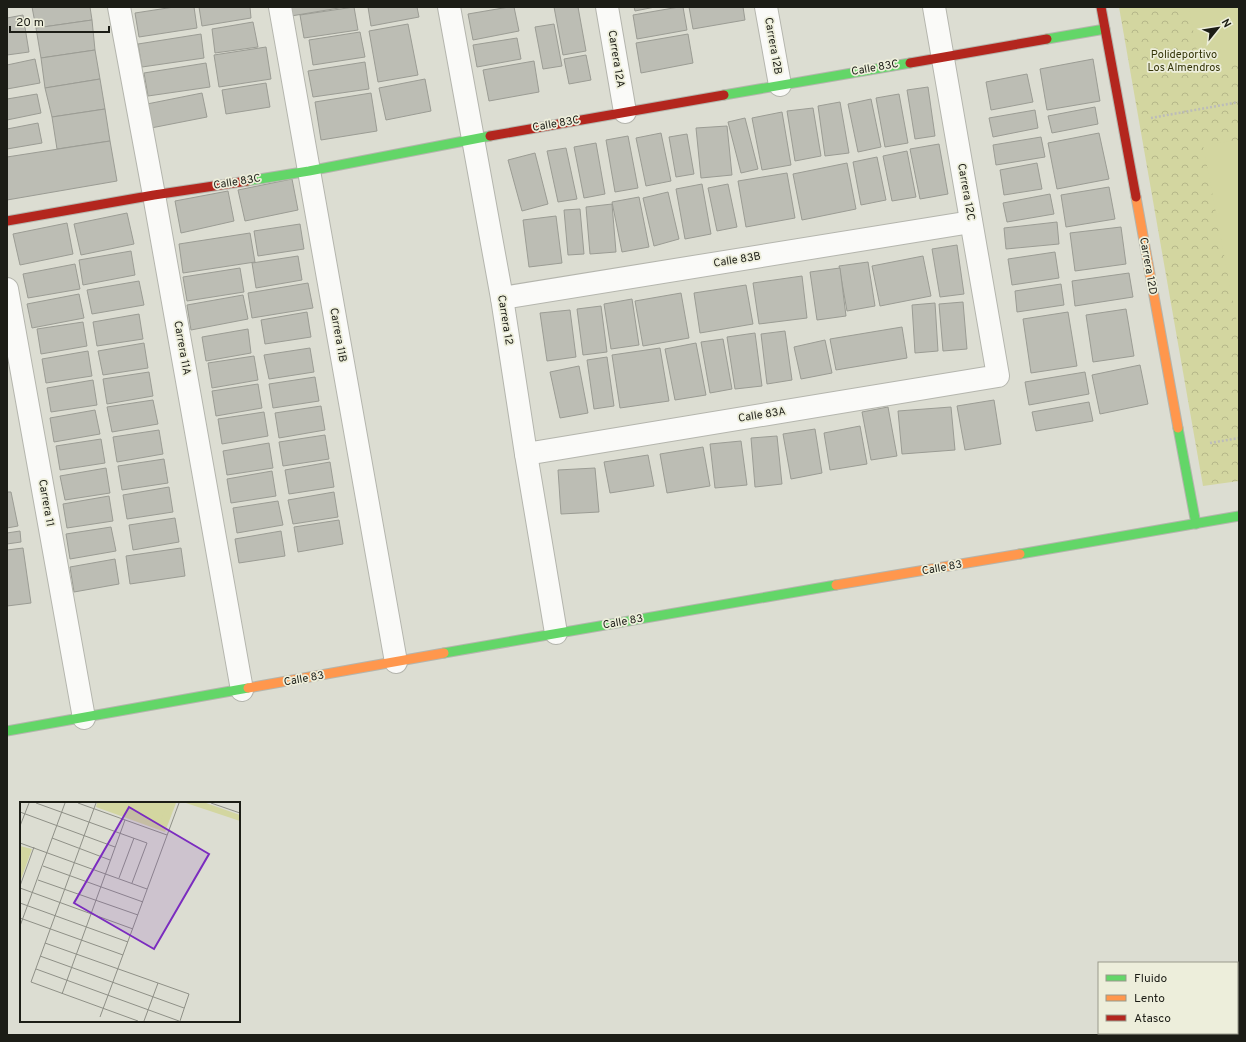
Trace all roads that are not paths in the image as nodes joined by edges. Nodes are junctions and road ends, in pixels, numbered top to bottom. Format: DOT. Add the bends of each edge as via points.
graph roads {
  1 [pos="119,7"];
  2 [pos="280,7"];
  3 [pos="449,7"];
  4 [pos="607,7"];
  5 [pos="766,7"];
  6 [pos="934,7"];
  7 [pos="1101,7"];
  8 [pos="1105,29"];
  9 [pos="942,56"];
  10 [pos="780,85"];
  11 [pos="625,112"];
  12 [pos="472,139"];
  13 [pos="309,171"];
  14 [pos="154,195"];
  15 [pos="7,221"];
  16 [pos="971,222"];
  17 [pos="7,289"];
  18 [pos="502,298"];
  19 [pos="998,376"];
  20 [pos="526,454"];
  21 [pos="1239,516"];
  22 [pos="1196,524"];
  23 [pos="556,633"];
  24 [pos="396,662"];
  25 [pos="242,690"];
  26 [pos="84,718"];
  27 [pos="7,731"];
  1 -- 14 [label="street, Carrera 11A"];
  2 -- 13 [label="street, Carrera 11B"];
  3 -- 12 [label="street, Carrera 12"];
  4 -- 11 [label="street, Carrera 12A"];
  5 -- 10 [label="street, Carrera 12B"];
  6 -- 9 [label="street, Carrera 12C"];
  7 -- 8 [label="street, Carrera 12D"];
  8 -- 9 [label="street, Calle 83C"];
  8 -- 22 [label="street, Carrera 12D"];
  9 -- 10 [label="street, Calle 83C"];
  9 -- 16 [label="street, Carrera 12C"];
  10 -- 11 [label="street, Calle 83C"];
  11 -- 12 [label="street, Calle 83C"];
  12 -- 13 [label="street, Calle 83C"];
  12 -- 18 [label="street, Carrera 12"];
  13 -- 14 [label="street, Calle 83C"];
  13 -- 24 [label="street, Carrera 11B"];
  14 -- 15 [label="street, Calle 83C"];
  14 -- 25 [label="street, Carrera 11A"];
  16 -- 18 [label="street, Calle 83B"];
  16 -- 19 [label="street, Carrera 12C"];
  17 -- 26 [label="street, Carrera 11"];
  18 -- 20 [label="street, Carrera 12"];
  19 -- 20 [label="street, Calle 83A"];
  20 -- 23 [label="street, Carrera 12"];
  21 -- 22 [label="street, Calle 83"];
  22 -- 23 [label="street, Calle 83"];
  23 -- 24 [label="street, Calle 83"];
  24 -- 25 [label="street, Calle 83"];
  25 -- 26 [label="street, Calle 83"];
  26 -- 27 [label="street, Calle 83"];
}
